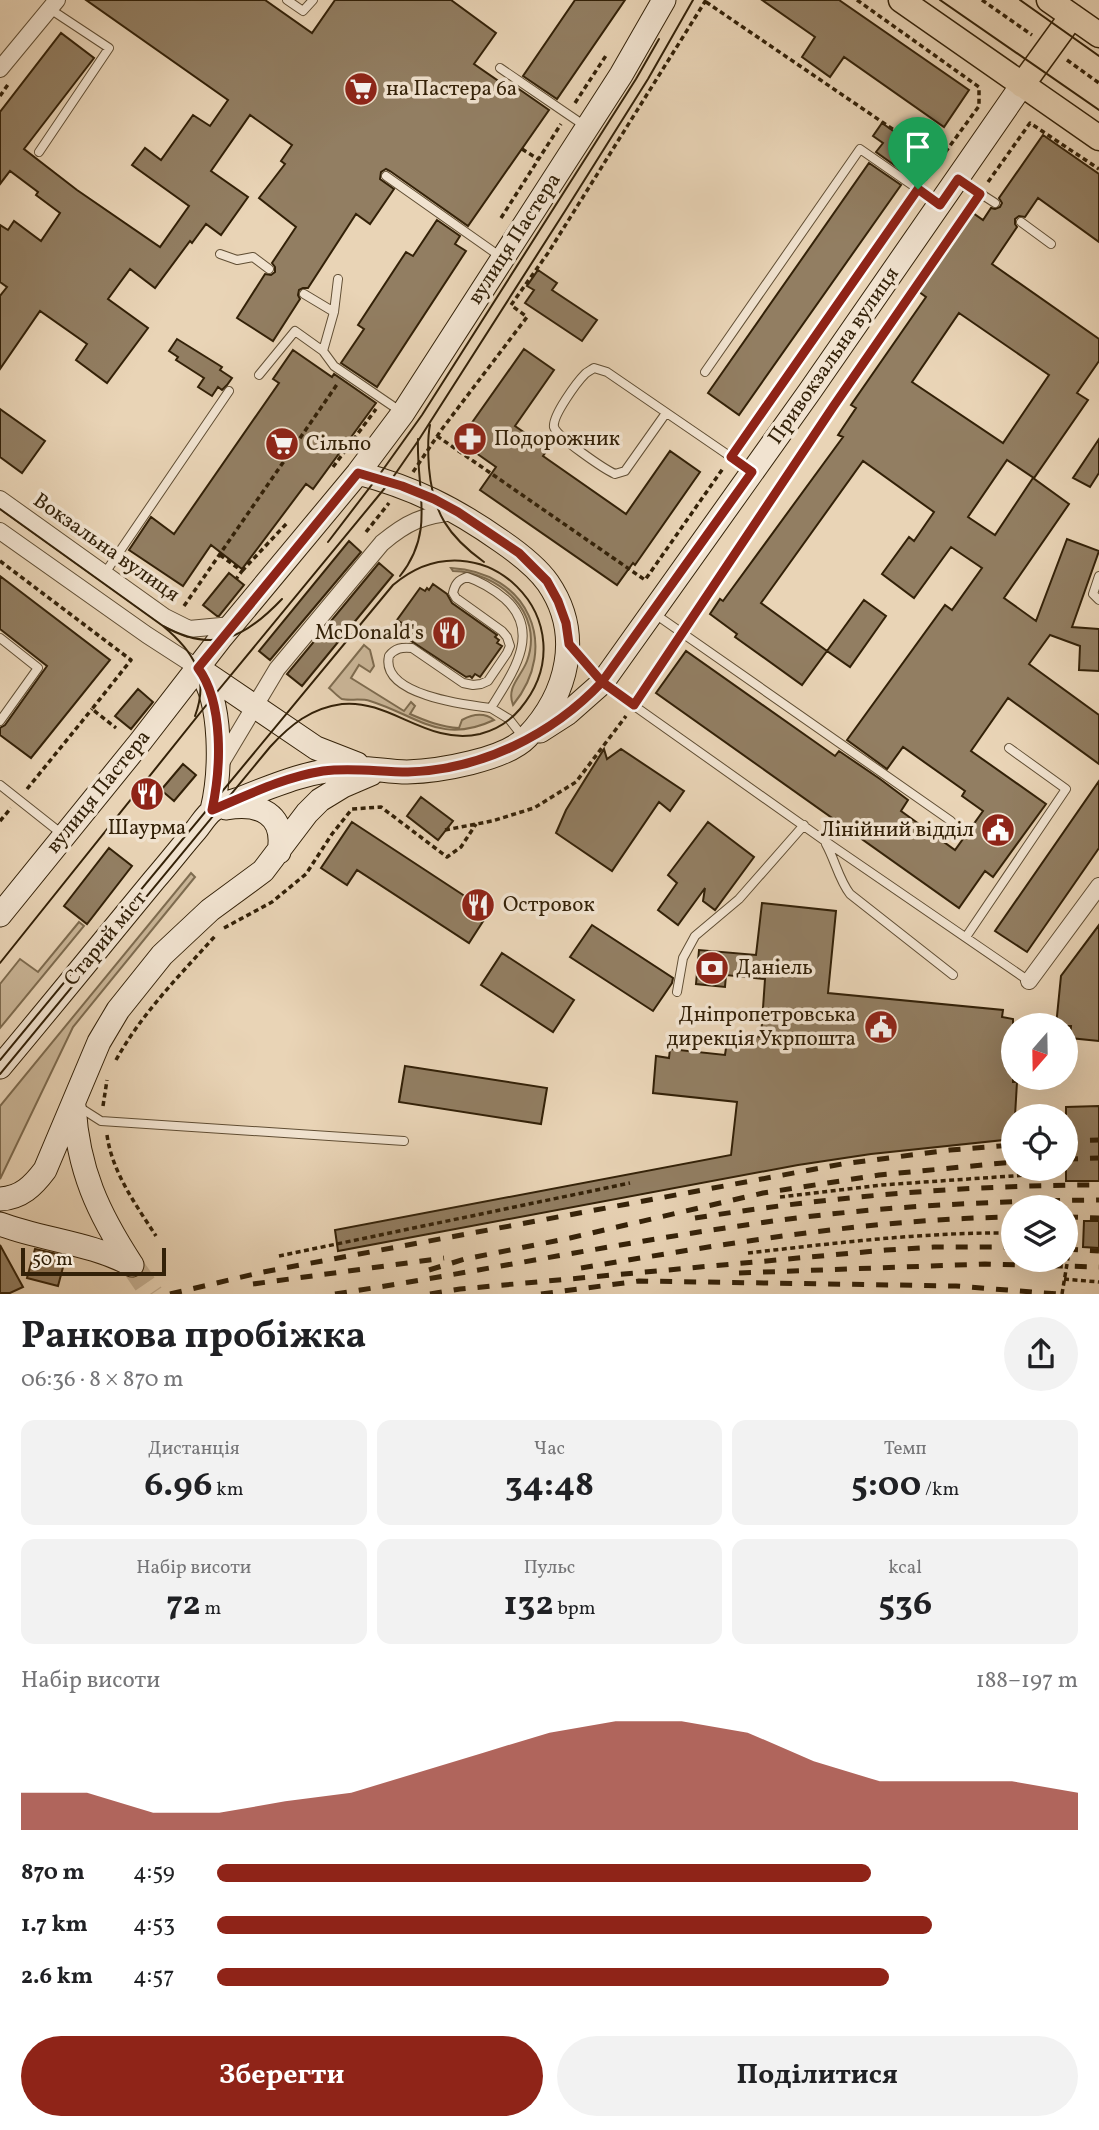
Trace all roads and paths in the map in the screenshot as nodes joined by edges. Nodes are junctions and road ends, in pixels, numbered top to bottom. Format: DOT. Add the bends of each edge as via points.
graph roads {
  1 [pos="287,0"];
  2 [pos="313,0"];
  3 [pos="664,0"];
  4 [pos="857,0"];
  5 [pos="901,0"];
  6 [pos="706,1"];
  7 [pos="53,4"];
  8 [pos="1064,7"];
  9 [pos="1099,35"];
  10 [pos="612,46"];
  11 [pos="500,68"];
  12 [pos="0,69"];
  13 [pos="1022,85"];
  14 [pos="567,115"];
  15 [pos="587,128"];
  16 [pos="1099,138"];
  17 [pos="522,149"];
  18 [pos="39,152"];
  19 [pos="538,159"];
  20 [pos="939,161"];
  21 [pos="1099,169"];
  22 [pos="386,176"];
  23 [pos="958,179"];
  24 [pos="918,189"];
  25 [pos="980,194"];
  26 [pos="995,203"];
  27 [pos="940,205"];
  28 [pos="1021,222"];
  29 [pos="1051,244"];
  30 [pos="494,252"];
  31 [pos="220,254"];
  32 [pos="268,270"];
  33 [pos="338,279"];
  34 [pos="304,294"];
  35 [pos="334,312"];
  36 [pos="323,351"];
  37 [pos="705,372"];
  38 [pos="344,373"];
  39 [pos="259,375"];
  40 [pos="229,391"];
  41 [pos="383,399"];
  42 [pos="403,413"];
  43 [pos="666,413"];
  44 [pos="731,457"];
  45 [pos="330,472"];
  46 [pos="752,472"];
  47 [pos="358,473"];
  48 [pos="0,500"];
  49 [pos="458,512"];
  50 [pos="296,513"];
  51 [pos="0,531"];
  52 [pos="0,561"];
  53 [pos="242,572"];
  54 [pos="104,573"];
  55 [pos="1099,576"];
  56 [pos="236,579"];
  57 [pos="1099,600"];
  58 [pos="652,612"];
  59 [pos="232,625"];
  60 [pos="681,632"];
  61 [pos="0,638"];
  62 [pos="569,644"];
  63 [pos="198,668"];
  64 [pos="602,682"];
  65 [pos="634,705"];
  66 [pos="255,706"];
  67 [pos="491,708"];
  68 [pos="92,709"];
  69 [pos="0,721"];
  70 [pos="116,728"];
  71 [pos="525,739"];
  72 [pos="1009,748"];
  73 [pos="219,767"];
  74 [pos="381,770"];
  75 [pos="0,785"];
  76 [pos="18,799"];
  77 [pos="212,810"];
  78 [pos="0,821"];
  79 [pos="950,821"];
  80 [pos="476,824"];
  81 [pos="804,825"];
  82 [pos="445,831"];
  83 [pos="64,836"];
  84 [pos="825,841"];
  85 [pos="279,852"];
  86 [pos="1099,886"];
  87 [pos="0,915"];
  88 [pos="966,937"];
  89 [pos="953,975"];
  90 [pos="1029,981"];
  91 [pos="677,992"];
  92 [pos="114,1064"];
  93 [pos="0,1067"];
  94 [pos="108,1074"];
  95 [pos="74,1104"];
  96 [pos="105,1121"];
  97 [pos="404,1141"];
  98 [pos="1001,1176"];
  99 [pos="629,1183"];
  100 [pos="780,1197"];
  101 [pos="0,1199"];
  102 [pos="0,1224"];
  103 [pos="1001,1233"];
  104 [pos="156,1236"];
  105 [pos="748,1253"];
  106 [pos="279,1256"];
  107 [pos="1065,1272"];
  108 [pos="1064,1279"];
  109 [pos="1099,1283"];
  110 [pos="1062,1293"];
  1 -- 2 [label="lane" via="303,11"];
  3 -- 15 [label="main road, вулиця Пастера"];
  4 -- 20 [label="path" via="979,88 979,106"];
  5 -- 13 [label="main road"];
  6 -- 20 [label="path"];
  6 -- 44 [label="path" via="511,305 527,317 438,436 645,580"];
  7 -- 12 [label="street"];
  7 -- 18 [label="lane" via="109,48"];
  8 -- 9 [label="main road"];
  8 -- 13 [label="main road"];
  10 -- 14 [label="path"];
  11 -- 14 [label="lane"];
  13 -- 16 [label="main road"];
  13 -- 23 [label="main road, Привокзальна вулиця"];
  14 -- 15 [label="lane"];
  14 -- 19 [label="path"];
  15 -- 30 [label="main road, вулиця Пастера"];
  17 -- 19 [label="path"];
  19 -- 30 [label="path"];
  20 -- 24 [label="path"];
  21 -- 25 [label="path" via="1030,123"];
  22 -- 30 [label="lane"];
  23 -- 25 [label="lane"];
  23 -- 27 [label="main road, Привокзальна вулиця"];
  24 -- 27 [label="lane"];
  24 -- 37 [label="lane" via="860,149"];
  24 -- 44 [label="path"];
  25 -- 26 [label="lane"];
  25 -- 60 [label="path"];
  27 -- 46 [label="main road, Привокзальна вулиця"];
  28 -- 29 [label="lane"];
  30 -- 42 [label="main road, вулиця Пастера"];
  31 -- 32 [label="lane" via="237,260 253,257"];
  33 -- 35 [label="lane"];
  34 -- 35 [label="lane"];
  35 -- 36 [label="lane"];
  36 -- 38 [label="lane"];
  36 -- 39 [label="lane" via="295,331"];
  38 -- 41 [label="lane"];
  38 -- 53 [label="path" via="220,555"];
  40 -- 54 [label="lane"];
  41 -- 42 [label="lane"];
  41 -- 45 [label="path"];
  42 -- 47 [label="main road, вулиця Пастера"];
  43 -- 43 [label="lane" via="594,368 556,415 554,426 559,435 615,474 625,471"];
  43 -- 44 [label="lane"];
  44 -- 46 [label="lane"];
  46 -- 58 [label="main road, Привокзальна вулиця"];
  47 -- 49 [label="main road" via="402,486"];
  47 -- 59 [label="main road, вулиця Пастера"];
  48 -- 54 [label="street, Вокзальна вулиця"];
  49 -- 62 [label="main road" via="519,553 547,581 566,623"];
  49 -- 66 [label="street" via="422,518 382,543 277,669"];
  50 -- 53 [label="path"];
  51 -- 63 [label="street"];
  52 -- 68 [label="path" via="131,660"];
  53 -- 56 [label="path"];
  54 -- 59 [label="street, Вокзальна вулиця" via="189,629"];
  55 -- 57 [label="lane" via="1093,594"];
  58 -- 60 [label="lane"];
  58 -- 64 [label="main road, Привокзальна вулиця"];
  59 -- 63 [label="main road, вулиця Пастера"];
  60 -- 65 [label="path"];
  60 -- 79 [label="lane"];
  61 -- 69 [label="lane" via="38,668"];
  62 -- 64 [label="lane"];
  62 -- 71 [label="main road" via="562,684"];
  63 -- 66 [label="main road"];
  63 -- 73 [label="main road" via="212,698"];
  63 -- 83 [label="main road, вулиця Пастера"];
  64 -- 65 [label="lane"];
  64 -- 71 [label="main road, Привокзальна вулиця" via="568,713"];
  65 -- 80 [label="path" via="576,782 534,807"];
  65 -- 81 [label="lane"];
  66 -- 73 [label="street"];
  66 -- 74 [label="main road" via="316,748"];
  67 -- 67 [label="lane" via="433,699 388,668 393,651 405,647 463,683 488,681 508,653 508,637 456,598 454,585 460,579 481,582 495,591 513,608 522,625 521,654"];
  67 -- 71 [label="lane" via="509,719"];
  68 -- 70 [label="path"];
  68 -- 76 [label="path"];
  71 -- 74 [label="main road, Привокзальна вулиця" via="462,765 408,772"];
  72 -- 88 [label="lane" via="1066,789"];
  73 -- 77 [label="main road"];
  74 -- 77 [label="main road" via="354,768 287,779"];
  74 -- 85 [label="main road" via="320,800"];
  75 -- 76 [label="lane"];
  76 -- 78 [label="path"];
  76 -- 83 [label="lane"];
  77 -- 85 [label="main road" via="238,806 263,811 278,824"];
  77 -- 93 [label="main road, Старий міст"];
  80 -- 82 [label="path"];
  80 -- 92 [label="path" via="461,847 447,857 381,807 352,809 306,874 272,902 222,929 168,987 130,1035"];
  81 -- 84 [label="lane"];
  81 -- 91 [label="lane" via="739,899 695,936 683,958"];
  83 -- 87 [label="main road, вулиця Пастера"];
  84 -- 88 [label="lane"];
  84 -- 89 [label="lane" via="850,894"];
  85 -- 95 [label="main road" via="253,880 187,930 141,981 99,1042"];
  86 -- 90 [label="street"];
  88 -- 90 [label="lane"];
  94 -- 96 [label="path"];
  95 -- 96 [label="lane"];
  95 -- 101 [label="main road" via="33,1186"];
  95 -- 102 [label="main road" via="78,1148 93,1196 132,1265 97,1250"];
  96 -- 97 [label="lane"];
  96 -- 104 [label="path" via="109,1148 127,1191"];
  98 -- 100 [label="path"];
  99 -- 106 [label="path"];
  103 -- 105 [label="path" via="884,1238"];
  107 -- 108 [label="path"];
  108 -- 109 [label="path"];
  108 -- 110 [label="path"];
}
